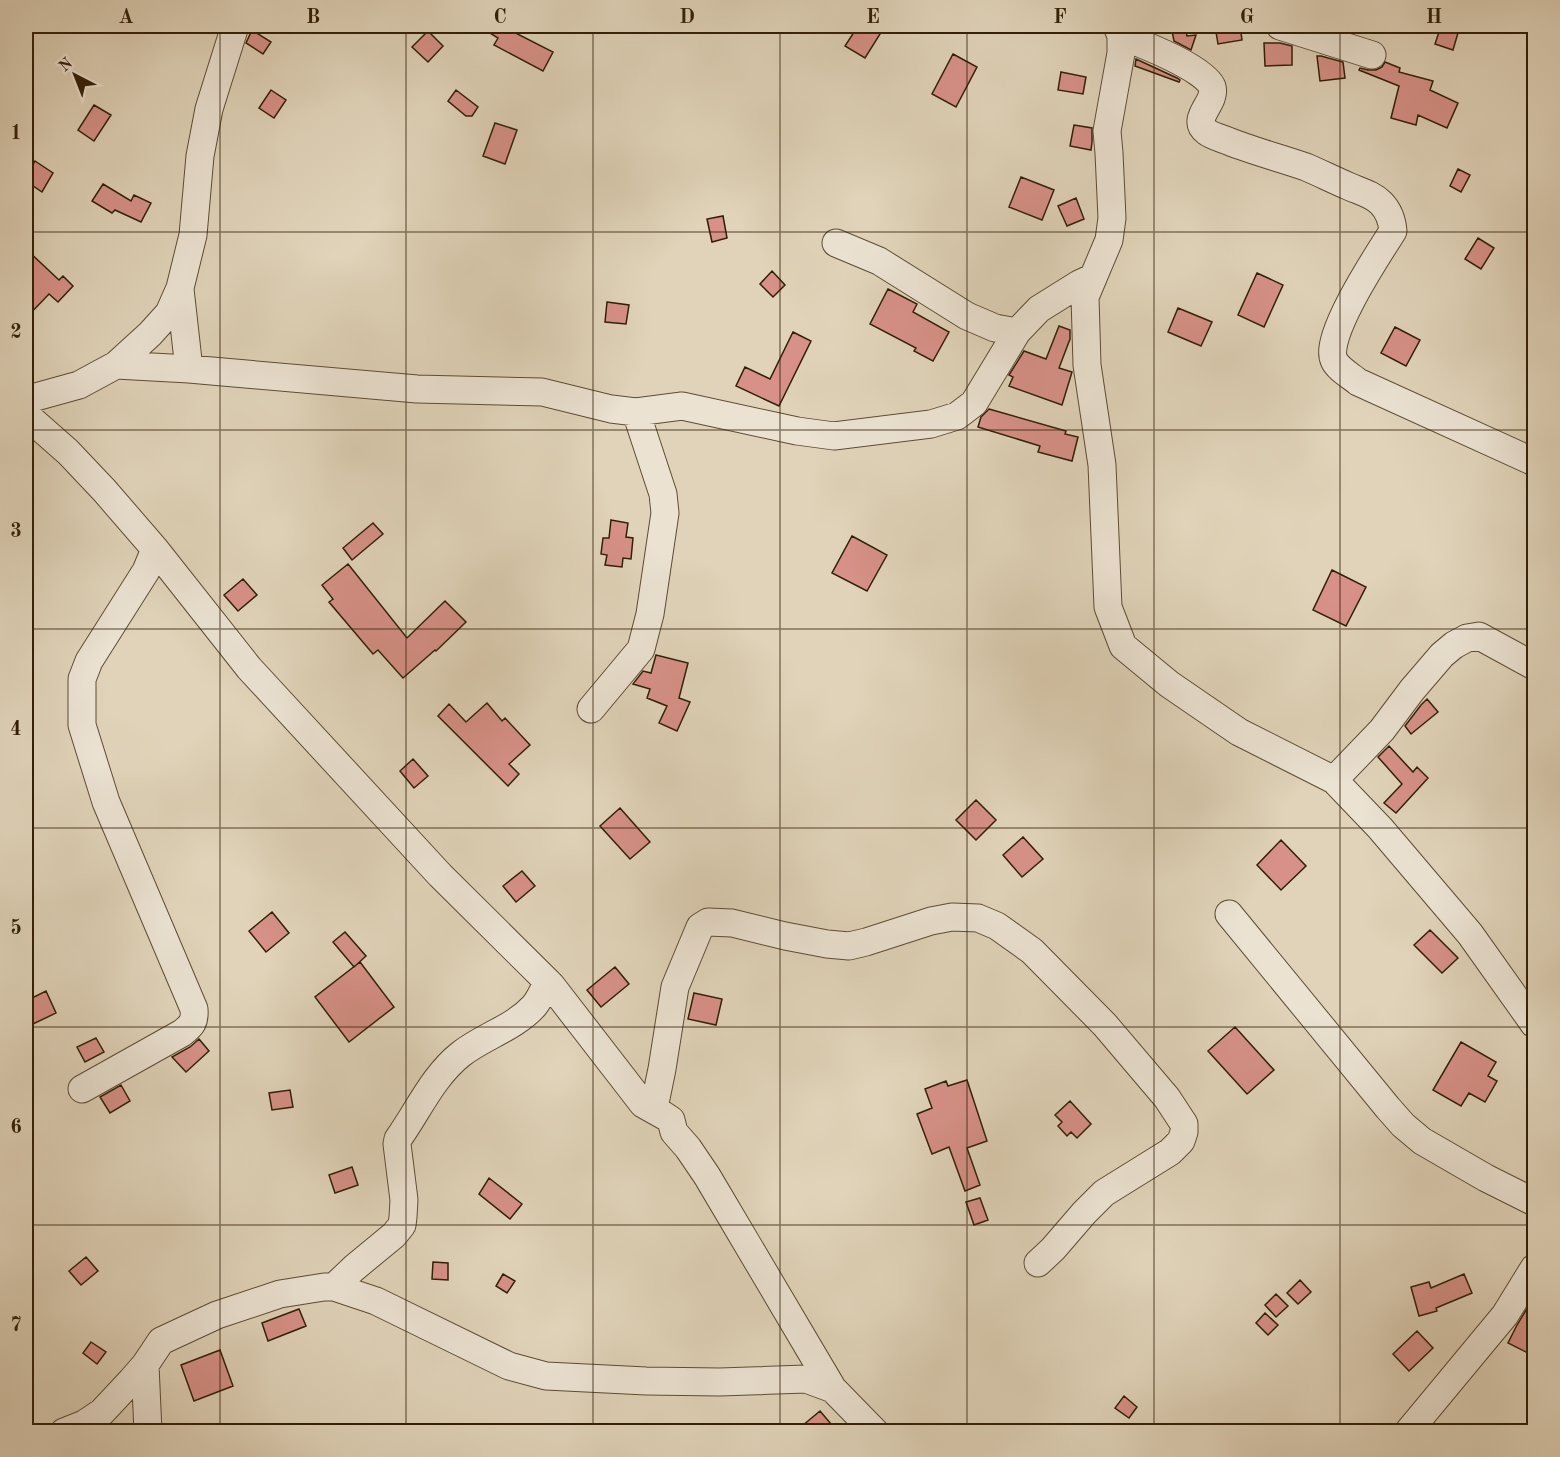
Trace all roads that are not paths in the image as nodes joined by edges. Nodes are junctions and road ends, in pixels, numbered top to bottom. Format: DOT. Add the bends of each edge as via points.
graph roads {
  1 [pos="235,26"];
  2 [pos="1280,26"];
  3 [pos="1119,31"];
  4 [pos="1372,55"];
  5 [pos="836,243"];
  6 [pos="1092,278"];
  7 [pos="180,288"];
  8 [pos="1017,332"];
  9 [pos="116,364"];
  10 [pos="189,369"];
  11 [pos="26,399"];
  12 [pos="636,412"];
  13 [pos="26,415"];
  14 [pos="1534,462"];
  15 [pos="151,560"];
  16 [pos="1534,666"];
  17 [pos="591,709"];
  18 [pos="1334,780"];
  19 [pos="1229,914"];
  20 [pos="548,982"];
  21 [pos="1534,1023"];
  22 [pos="82,1089"];
  23 [pos="671,1120"];
  24 [pos="1534,1202"];
  25 [pos="1038,1263"];
  26 [pos="1534,1268"];
  27 [pos="334,1287"];
  28 [pos="145,1365"];
  29 [pos="833,1389"];
  30 [pos="64,1431"];
  31 [pos="148,1431"];
  32 [pos="875,1431"];
  33 [pos="1408,1431"];
  1 -- 7 [label="street" via="209,109 200,156 193,235"];
  2 -- 4 [label="street"];
  3 -- 6 [label="street" via="1121,53 1107,131 1109,240"];
  3 -- 14 [label="street" via="1206,78 1212,96 1200,120 1207,133 1308,168 1372,196 1391,217 1393,231 1337,332 1334,359 1341,368 1358,382"];
  5 -- 8 [label="street" via="879,261 967,316"];
  6 -- 8 [label="street" via="1039,309"];
  6 -- 18 [label="street" via="1085,297 1087,365 1102,465 1108,607 1123,646 1169,684 1239,732"];
  7 -- 9 [label="street" via="169,313"];
  7 -- 10 [label="street"];
  8 -- 12 [label="street" via="974,403 957,416 931,424 834,436 682,406"];
  9 -- 10 [label="street"];
  9 -- 11 [label="street" via="79,386"];
  10 -- 12 [label="street" via="417,389 542,392"];
  12 -- 17 [label="street" via="663,494 665,513 650,614 641,649"];
  13 -- 15 [label="street" via="97,482"];
  15 -- 20 [label="street" via="440,875"];
  15 -- 22 [label="street" via="89,661 82,679 82,725 106,802 195,1018 182,1033"];
  16 -- 18 [label="street" via="1479,636 1454,645"];
  18 -- 21 [label="street" via="1470,934"];
  19 -- 24 [label="street" via="1403,1125 1422,1141"];
  20 -- 23 [label="street" via="643,1104"];
  20 -- 27 [label="street" via="534,1006 460,1055 428,1092 397,1144 404,1200 402,1225"];
  23 -- 25 [label="street" via="656,1110 655,1103 675,987 697,931 704,924 732,923 849,946 931,921 978,918 997,926 1032,951 1105,1025 1184,1124 1181,1141 1170,1152 1104,1193"];
  23 -- 29 [label="street" via="674,1132 707,1176"];
  26 -- 33 [label="street" via="1505,1315"];
  27 -- 28 [label="street" via="280,1294 217,1315 161,1341"];
  27 -- 29 [label="street" via="376,1301 508,1366 546,1376 720,1382 807,1379"];
  28 -- 30 [label="street" via="102,1412"];
  28 -- 31 [label="street"];
  29 -- 32 [label="street"];
}
